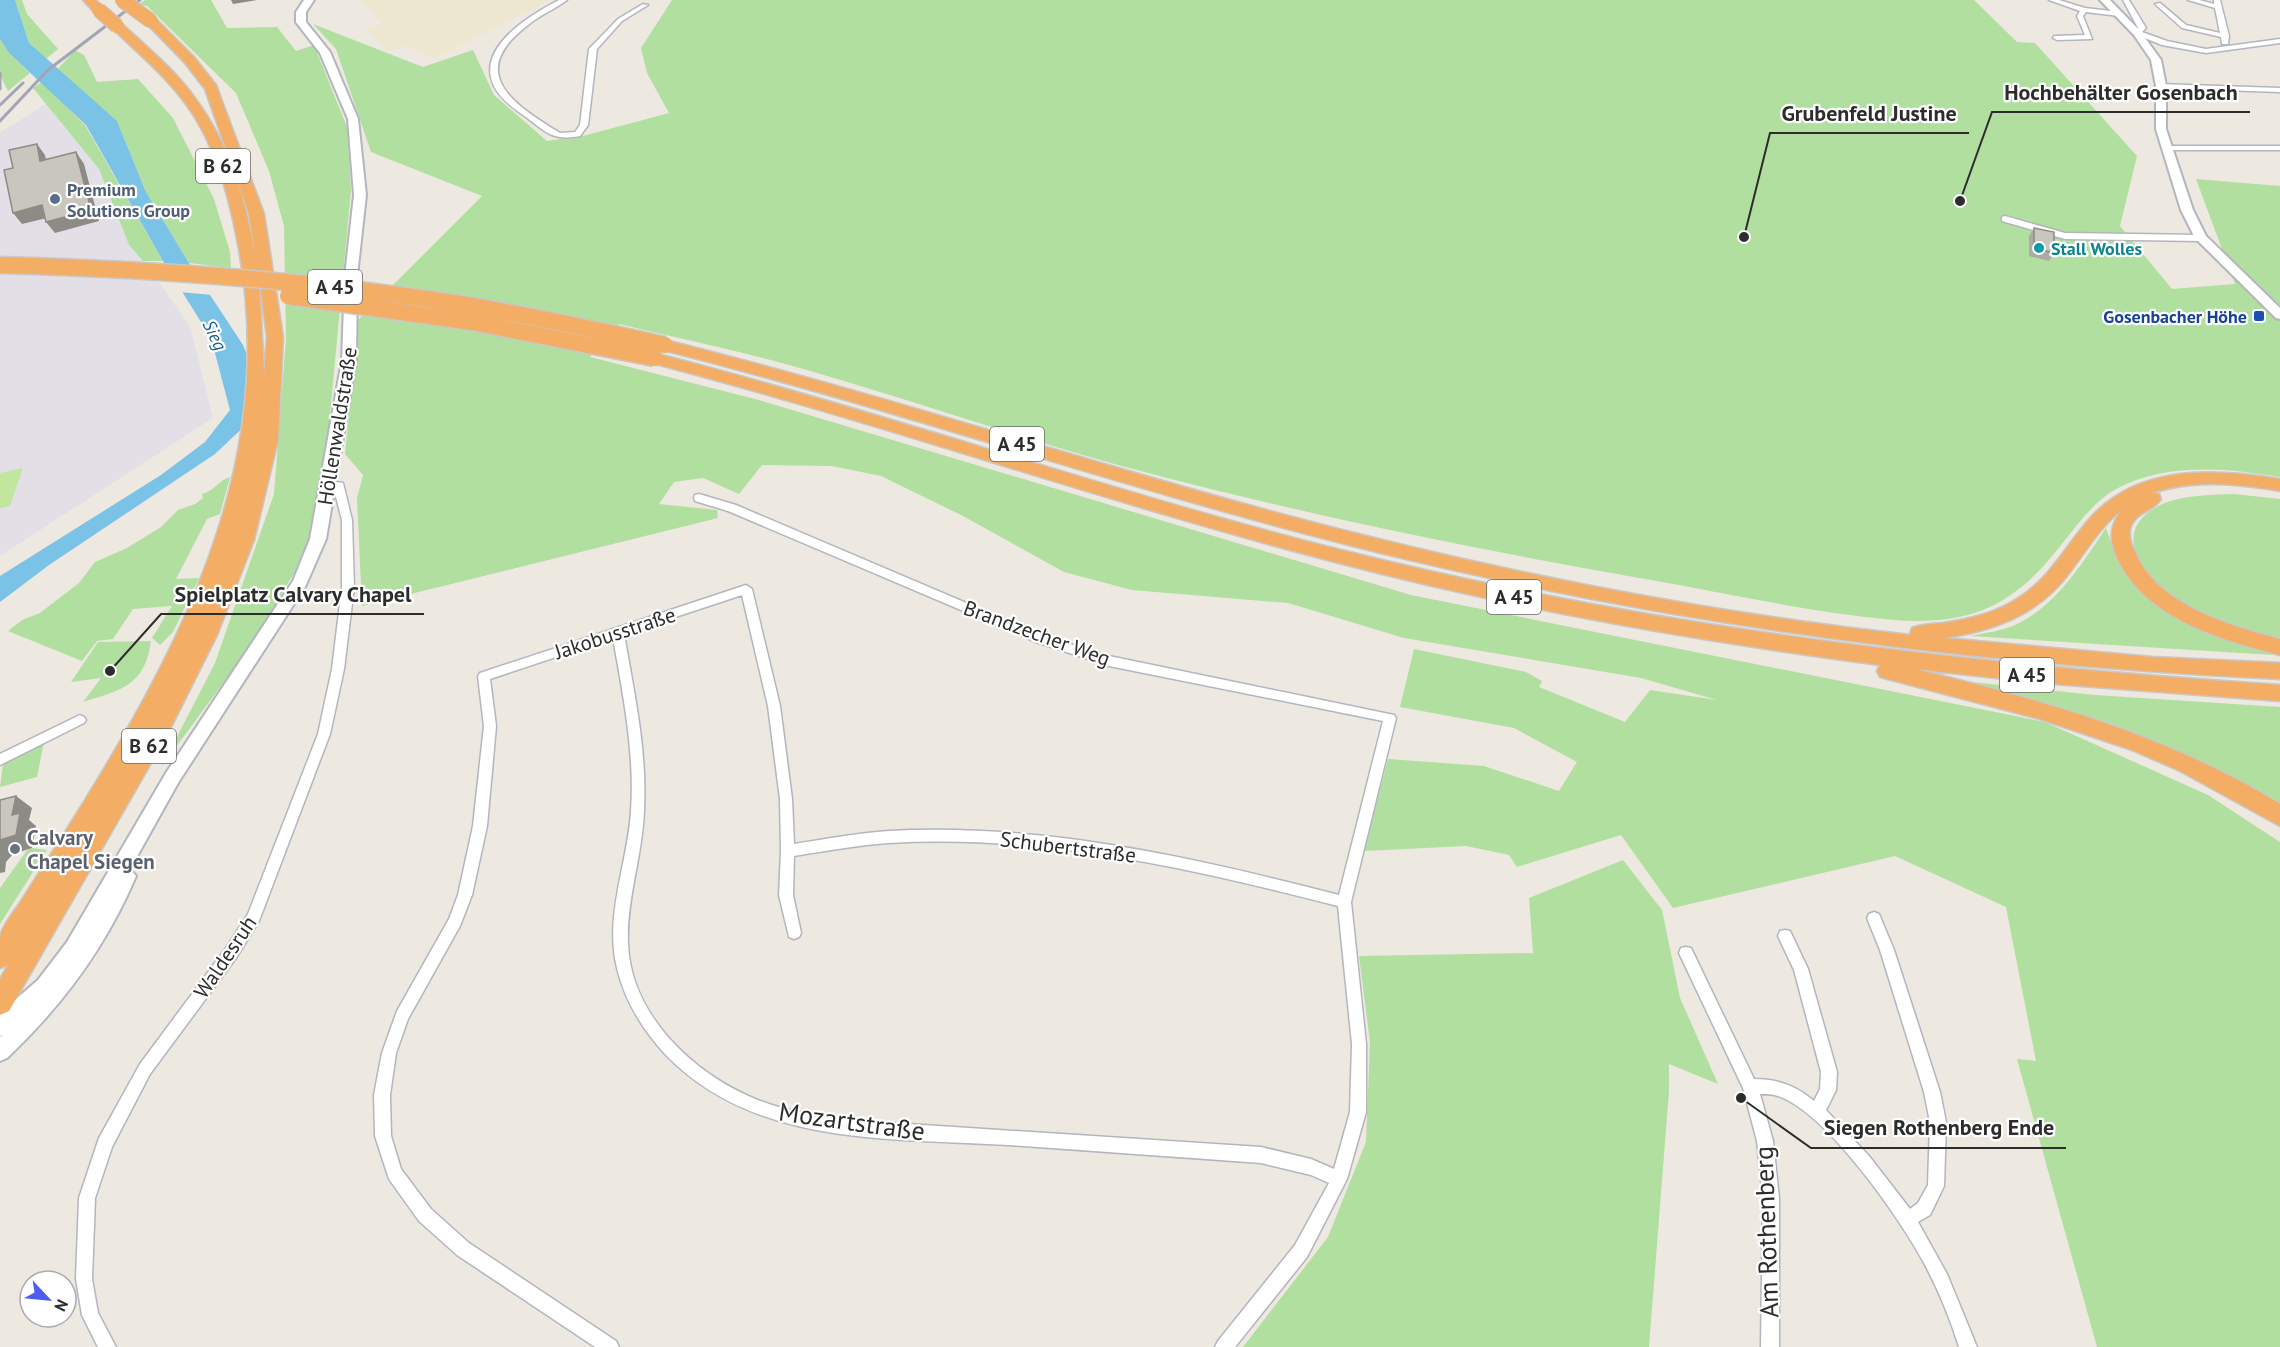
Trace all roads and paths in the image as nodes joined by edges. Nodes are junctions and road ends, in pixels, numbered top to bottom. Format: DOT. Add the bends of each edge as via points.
graph roads {
  1 [pos="89,0"];
  2 [pos="121,0"];
  3 [pos="309,0"];
  4 [pos="564,0"];
  5 [pos="2052,0"];
  6 [pos="2105,0"];
  7 [pos="2126,0"];
  8 [pos="2192,0"];
  9 [pos="2158,3"];
  10 [pos="2218,3"];
  11 [pos="645,5"];
  12 [pos="2084,10"];
  13 [pos="2119,14"];
  14 [pos="122,24"];
  15 [pos="2137,33"];
  16 [pos="2225,36"];
  17 [pos="2056,38"];
  18 [pos="2280,41"];
  19 [pos="2224,49"];
  20 [pos="2161,86"];
  21 [pos="2280,90"];
  22 [pos="220,118"];
  23 [pos="2168,148"];
  24 [pos="2280,148"];
  25 [pos="2005,219"];
  26 [pos="2201,238"];
  27 [pos="0,265"];
  28 [pos="0,278"];
  29 [pos="2280,315"];
  30 [pos="659,352"];
  31 [pos="254,475"];
  32 [pos="329,485"];
  33 [pos="2280,485"];
  34 [pos="2280,493"];
  35 [pos="699,498"];
  36 [pos="618,632"];
  37 [pos="1846,633"];
  38 [pos="1775,645"];
  39 [pos="2280,647"];
  40 [pos="2280,671"];
  41 [pos="2280,693"];
  42 [pos="80,720"];
  43 [pos="0,760"];
  44 [pos="2280,816"];
  45 [pos="149,822"];
  46 [pos="788,851"];
  47 [pos="1344,902"];
  48 [pos="1874,918"];
  49 [pos="794,933"];
  50 [pos="1785,936"];
  51 [pos="1686,953"];
  52 [pos="0,957"];
  53 [pos="4,1016"];
  54 [pos="0,1051"];
  55 [pos="1750,1087"];
  56 [pos="1817,1111"];
  57 [pos="1339,1179"];
  58 [pos="1908,1219"];
  59 [pos="107,1347"];
  60 [pos="610,1347"];
  61 [pos="1224,1347"];
  62 [pos="1770,1347"];
  63 [pos="1968,1347"];
  1 -- 14 [label="highway, bridge"];
  2 -- 14 [label="highway, B 62"];
  2 -- 22 [label="highway, B 62, bridge" via="151,21 208,83"];
  3 -- 32 [label="street, Höllenwaldstraße" via="301,12 301,22 325,52 346,101 356,133 359,165 350,360"];
  4 -- 11 [label="street" via="505,42 495,70 496,84 504,94 559,136 578,134 584,125 593,49 620,20"];
  5 -- 12 [label="street"];
  6 -- 13 [label="street"];
  7 -- 15 [label="street" via="2142,28"];
  8 -- 10 [label="street"];
  9 -- 16 [label="street" via="2184,27"];
  10 -- 16 [label="street"];
  12 -- 13 [label="street"];
  12 -- 17 [label="street" via="2080,16 2089,37"];
  13 -- 15 [label="street"];
  14 -- 22 [label="highway, B 62" via="186,79"];
  14 -- 31 [label="highway, B 62" via="191,101 222,162 242,224 253,296"];
  15 -- 19 [label="street" via="2185,48"];
  15 -- 20 [label="street" via="2156,60"];
  16 -- 19 [label="street"];
  18 -- 19 [label="street"];
  20 -- 21 [label="street"];
  20 -- 23 [label="street" via="2161,129"];
  22 -- 31 [label="highway, B 62" via="252,199 267,256 275,374"];
  23 -- 24 [label="street"];
  23 -- 26 [label="street" via="2187,210"];
  25 -- 26 [label="street" via="2065,236"];
  26 -- 29 [label="street"];
  27 -- 30 [label="highway, A 45, bridge" via="204,274 321,285 516,314"];
  28 -- 30 [label="highway, A 45, bridge" via="192,287 309,298"];
  30 -- 37 [label="highway, A 45" via="807,381 1143,483 1370,544 1600,594"];
  30 -- 38 [label="highway, A 45" via="1335,556 1593,613"];
  31 -- 52 [label="highway, B 62" via="185,640 134,736"];
  31 -- 53 [label="highway, B 62" via="251,524 234,574 186,680"];
  32 -- 45 [label="street, Höllenwaldstraße" via="318,539 300,583 172,778"];
  32 -- 59 [label="street, Waldesruh" via="339,486 347,520 348,587 338,669 324,734 254,917 145,1069 105,1144 87,1198 84,1279 90,1315"];
  33 -- 37 [label="highway" via="2197,478 2141,490 2103,514 2040,593 2000,617 1971,627 1936,631"];
  34 -- 39 [label="highway" via="2229,487 2171,492 2130,511 2122,522 2120,539 2132,566 2167,601 2212,626"];
  35 -- 47 [label="street, Brandzecher Weg" via="732,508 1040,639 1097,657 1390,718"];
  36 -- 46 [label="street, Jakobusstraße" via="746,589 774,705"];
  36 -- 57 [label="street, Mozartstraße" via="637,746 638,810 619,927 623,968 641,1014 672,1053 718,1087 772,1112 810,1121 893,1131 1261,1155 1311,1167"];
  36 -- 60 [label="street, Jakobusstraße" via="484,676 490,726 480,826 465,895 455,922 402,1016 389,1053 382,1095 383,1136 395,1173 425,1215 452,1241"];
  37 -- 40 [label="highway, A 45" via="2028,654"];
  38 -- 41 [label="highway, A 45" via="2033,676"];
  38 -- 44 [label="highway" via="2016,702 2100,728 2201,770"];
  42 -- 43 [label="street"];
  45 -- 53 [label="street, Höllenwaldstraße" via="74,948 45,987"];
  45 -- 54 [label="street, Höllenwaldstraße" via="112,914 88,952 59,990"];
  46 -- 47 [label="street, Schubertstraße" via="890,837 1051,840 1218,869"];
  46 -- 49 [label="street" via="786,895"];
  47 -- 57 [label="street" via="1359,1044 1358,1112"];
  48 -- 58 [label="street" via="1932,1092 1938,1122 1936,1186 1924,1209"];
  50 -- 56 [label="street" via="1801,969 1829,1072 1828,1090"];
  51 -- 55 [label="street, Am Rothenberg"];
  55 -- 56 [label="street" via="1779,1088"];
  55 -- 62 [label="street, Am Rothenberg" via="1765,1141 1771,1198"];
  56 -- 58 [label="street"];
  57 -- 61 [label="street" via="1301,1251"];
  58 -- 63 [label="street" via="1931,1258"];
}
